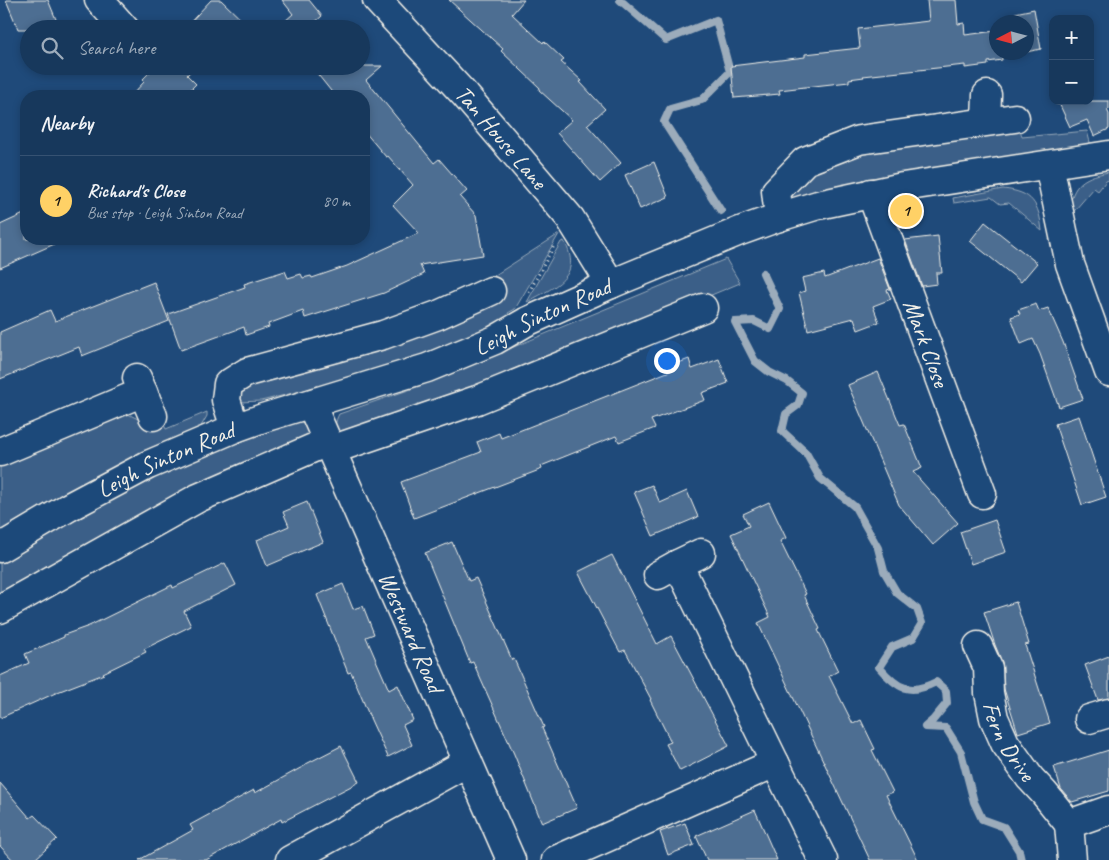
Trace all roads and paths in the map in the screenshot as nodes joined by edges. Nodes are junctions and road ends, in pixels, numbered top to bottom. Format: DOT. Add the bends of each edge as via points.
graph roads {
  1 [pos="99,0"];
  2 [pos="377,0"];
  3 [pos="117,20"];
  4 [pos="1015,118"];
  5 [pos="1109,155"];
  6 [pos="1049,165"];
  7 [pos="871,193"];
  8 [pos="779,217"];
  9 [pos="570,218"];
  10 [pos="611,284"];
  11 [pos="491,291"];
  12 [pos="703,308"];
  13 [pos="526,322"];
  14 [pos="1109,372"];
  15 [pos="312,404"];
  16 [pos="154,416"];
  17 [pos="235,428"];
  18 [pos="329,446"];
  19 [pos="0,452"];
  20 [pos="982,494"];
  21 [pos="0,548"];
  22 [pos="679,564"];
  23 [pos="0,609"];
  24 [pos="978,646"];
  25 [pos="468,762"];
  26 [pos="775,763"];
  27 [pos="1109,810"];
  28 [pos="1069,824"];
  29 [pos="290,860"];
  30 [pos="512,860"];
  31 [pos="556,860"];
  32 [pos="823,860"];
  33 [pos="1072,860"];
  1 -- 3 [label="street"];
  2 -- 9 [label="street, Tan House Lane" via="465,95"];
  4 -- 8 [label="street" via="987,108 859,140 805,162 776,191"];
  5 -- 6 [label="street, Leigh Sinton Road"];
  6 -- 7 [label="street, Leigh Sinton Road"];
  6 -- 14 [label="street" via="1070,264"];
  7 -- 8 [label="street, Leigh Sinton Road"];
  7 -- 20 [label="street, Mark Close"];
  8 -- 10 [label="street, Leigh Sinton Road"];
  9 -- 10 [label="street, Tan House Lane"];
  9 -- 13 [label="path" via="520,308"];
  10 -- 13 [label="street, Leigh Sinton Road"];
  11 -- 17 [label="street" via="383,335 248,372 228,384 226,400"];
  12 -- 18 [label="street" via="477,400"];
  13 -- 15 [label="street, Leigh Sinton Road" via="495,340 427,368"];
  15 -- 17 [label="street, Leigh Sinton Road"];
  15 -- 18 [label="street, Westward Road"];
  16 -- 19 [label="street" via="140,385"];
  17 -- 21 [label="street, Leigh Sinton Road" via="148,465"];
  18 -- 23 [label="street" via="198,498"];
  18 -- 25 [label="street, Westward Road"];
  22 -- 26 [label="street"];
  24 -- 28 [label="street, Fern Drive" via="988,668 994,718 1005,743"];
  25 -- 29 [label="street"];
  25 -- 30 [label="street, Westward Road"];
  26 -- 31 [label="street"];
  26 -- 32 [label="street"];
  27 -- 28 [label="street"];
  28 -- 33 [label="street"];
}
